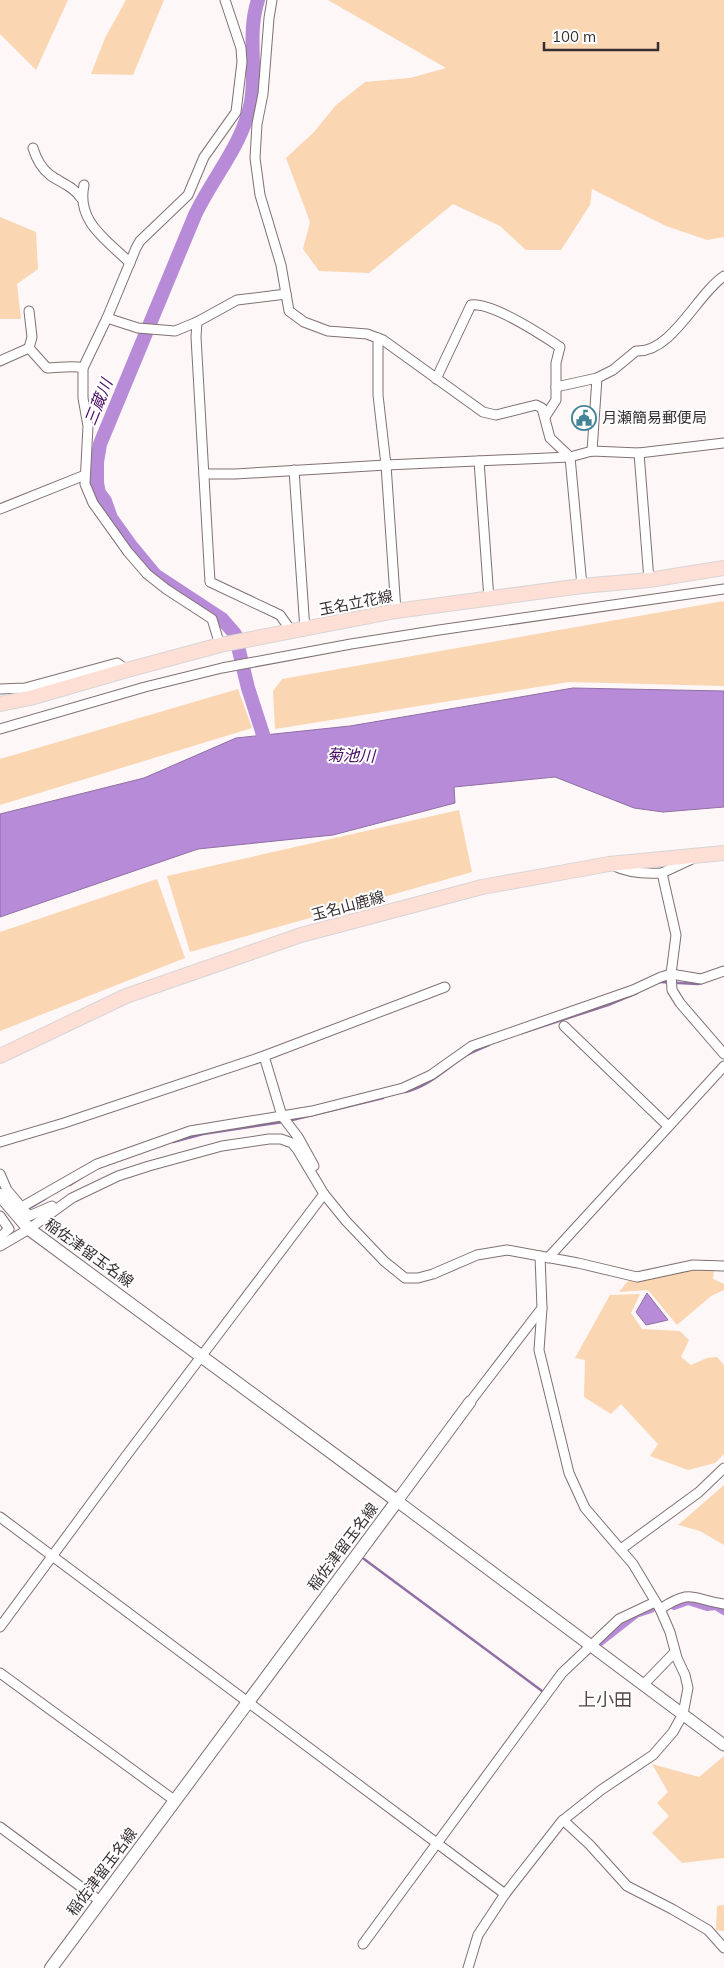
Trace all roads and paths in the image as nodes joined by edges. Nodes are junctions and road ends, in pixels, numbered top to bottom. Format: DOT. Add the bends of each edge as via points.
graph roads {
  1 [pos="225,0"];
  2 [pos="272,0"];
  3 [pos="33,148"];
  4 [pos="84,185"];
  5 [pos="81,198"];
  6 [pos="130,263"];
  7 [pos="724,276"];
  8 [pos="286,294"];
  9 [pos="29,311"];
  10 [pos="107,318"];
  11 [pos="197,322"];
  12 [pos="378,338"];
  13 [pos="29,348"];
  14 [pos="0,361"];
  15 [pos="83,368"];
  16 [pos="597,378"];
  17 [pos="436,379"];
  18 [pos="556,387"];
  19 [pos="545,417"];
  20 [pos="724,443"];
  21 [pos="592,451"];
  22 [pos="639,453"];
  23 [pos="570,457"];
  24 [pos="478,461"];
  25 [pos="386,465"];
  26 [pos="294,470"];
  27 [pos="204,474"];
  28 [pos="85,475"];
  29 [pos="0,509"];
  30 [pos="724,568"];
  31 [pos="649,580"];
  32 [pos="582,586"];
  33 [pos="724,590"];
  34 [pos="489,599"];
  35 [pos="396,611"];
  36 [pos="299,631"];
  37 [pos="227,644"];
  38 [pos="127,670"];
  39 [pos="0,689"];
  40 [pos="0,704"];
  41 [pos="0,729"];
  42 [pos="724,854"];
  43 [pos="696,856"];
  44 [pos="609,864"];
  45 [pos="662,873"];
  46 [pos="724,971"];
  47 [pos="671,974"];
  48 [pos="445,987"];
  49 [pos="564,1026"];
  50 [pos="724,1054"];
  51 [pos="0,1056"];
  52 [pos="264,1056"];
  53 [pos="724,1066"];
  54 [pos="282,1116"];
  55 [pos="668,1126"];
  56 [pos="0,1142"];
  57 [pos="0,1174"];
  58 [pos="313,1176"];
  59 [pos="324,1194"];
  60 [pos="0,1196"];
  61 [pos="72,1198"];
  62 [pos="20,1208"];
  63 [pos="0,1216"];
  64 [pos="29,1229"];
  65 [pos="0,1237"];
  66 [pos="0,1246"];
  67 [pos="544,1257"];
  68 [pos="724,1266"];
  69 [pos="542,1308"];
  70 [pos="201,1356"];
  71 [pos="470,1402"];
  72 [pos="724,1468"];
  73 [pos="397,1502"];
  74 [pos="0,1518"];
  75 [pos="621,1548"];
  76 [pos="54,1557"];
  77 [pos="724,1604"];
  78 [pos="658,1606"];
  79 [pos="0,1628"];
  80 [pos="589,1646"];
  81 [pos="675,1652"];
  82 [pos="0,1674"];
  83 [pos="643,1685"];
  84 [pos="250,1702"];
  85 [pos="683,1714"];
  86 [pos="724,1745"];
  87 [pos="174,1802"];
  88 [pos="563,1820"];
  89 [pos="0,1826"];
  90 [pos="436,1844"];
  91 [pos="505,1894"];
  92 [pos="100,1901"];
  93 [pos="363,1944"];
  94 [pos="724,1948"];
  95 [pos="51,1968"];
  96 [pos="468,1968"];
  1 -- 6 [label="street" via="241,48 236,112 204,157 188,195 140,241"];
  2 -- 8 [label="street" via="255,158 260,194"];
  3 -- 5 [label="street" via="37,160 48,174 76,190"];
  4 -- 5 [label="street"];
  5 -- 6 [label="street" via="91,226"];
  6 -- 10 [label="street"];
  7 -- 16 [label="street" via="670,336 646,352 636,351 613,370"];
  8 -- 11 [label="street" via="237,300"];
  8 -- 12 [label="street" via="289,311 304,322 328,331"];
  9 -- 13 [label="street" via="32,337"];
  10 -- 11 [label="street" via="138,328 175,331"];
  10 -- 15 [label="street"];
  11 -- 27 [label="street"];
  12 -- 17 [label="street"];
  12 -- 25 [label="street" via="378,395"];
  13 -- 14 [label="street"];
  13 -- 15 [label="street" via="47,368"];
  15 -- 28 [label="street" via="83,398 88,426"];
  16 -- 18 [label="street"];
  16 -- 21 [label="street"];
  17 -- 18 [label="street" via="471,305 477,304 533,329 560,347"];
  17 -- 19 [label="street" via="484,412 496,415 536,405 542,408"];
  18 -- 19 [label="street" via="556,400"];
  19 -- 23 [label="street" via="550,438"];
  20 -- 22 [label="street"];
  21 -- 22 [label="street"];
  21 -- 23 [label="street"];
  22 -- 31 [label="street"];
  23 -- 24 [label="street"];
  23 -- 32 [label="street"];
  24 -- 25 [label="street"];
  24 -- 34 [label="street"];
  25 -- 26 [label="street"];
  25 -- 35 [label="street"];
  26 -- 27 [label="street"];
  26 -- 36 [label="street"];
  27 -- 36 [label="street" via="210,582 280,615"];
  28 -- 29 [label="street"];
  28 -- 37 [label="street" via="93,503 128,552 147,574 212,619"];
  30 -- 31 [label="main road, 玉名立花線"];
  31 -- 32 [label="main road, 玉名立花線"];
  32 -- 34 [label="main road, 玉名立花線"];
  33 -- 41 [label="street" via="439,630 234,666 145,687"];
  34 -- 35 [label="main road, 玉名立花線"];
  35 -- 36 [label="main road, 玉名立花線"];
  36 -- 37 [label="main road, 玉名立花線"];
  37 -- 38 [label="main road, 玉名立花線"];
  38 -- 39 [label="street" via="117,663 25,688"];
  38 -- 40 [label="main road, 玉名立花線"];
  42 -- 43 [label="main road, 玉名山鹿線"];
  43 -- 44 [label="main road, 玉名山鹿線"];
  43 -- 45 [label="street"];
  44 -- 45 [label="street" via="620,869"];
  44 -- 51 [label="main road, 玉名山鹿線" via="482,887 301,935 126,996"];
  45 -- 47 [label="street" via="676,936"];
  46 -- 47 [label="street" via="701,980"];
  47 -- 50 [label="street" via="672,990 680,1003"];
  47 -- 54 [label="street" via="472,1046 431,1075 403,1088"];
  48 -- 52 [label="street"];
  49 -- 55 [label="street"];
  52 -- 54 [label="street"];
  52 -- 56 [label="street"];
  53 -- 55 [label="street"];
  54 -- 58 [label="street" via="315,1168"];
  54 -- 62 [label="street" via="209,1127 97,1164"];
  55 -- 67 [label="street"];
  57 -- 62 [label="street" via="6,1190"];
  58 -- 59 [label="street"];
  58 -- 61 [label="street" via="292,1143 269,1139 222,1146 149,1166 118,1176"];
  59 -- 67 [label="street" via="365,1242 405,1278 433,1274 490,1252 507,1250"];
  59 -- 70 [label="street"];
  60 -- 64 [label="main road, 稲佐津留玉名線"];
  61 -- 62 [label="street" via="29,1216"];
  61 -- 64 [label="street"];
  63 -- 65 [label="street" via="9,1229"];
  64 -- 66 [label="street"];
  64 -- 70 [label="main road, 稲佐津留玉名線"];
  67 -- 68 [label="street" via="637,1277 693,1265"];
  67 -- 69 [label="street"];
  69 -- 71 [label="street"];
  69 -- 75 [label="street" via="539,1350 569,1473 585,1508"];
  70 -- 73 [label="main road, 稲佐津留玉名線"];
  70 -- 76 [label="street"];
  71 -- 73 [label="street"];
  72 -- 75 [label="street" via="699,1492"];
  73 -- 80 [label="street"];
  73 -- 84 [label="main road, 稲佐津留玉名線"];
  74 -- 76 [label="street"];
  75 -- 78 [label="street"];
  76 -- 79 [label="street"];
  76 -- 84 [label="street"];
  77 -- 78 [label="street" via="694,1596"];
  78 -- 80 [label="street" via="619,1619"];
  78 -- 81 [label="street"];
  80 -- 83 [label="street"];
  80 -- 90 [label="street" via="562,1672"];
  81 -- 83 [label="street"];
  81 -- 85 [label="street" via="688,1688"];
  82 -- 87 [label="street"];
  83 -- 85 [label="street"];
  84 -- 87 [label="main road, 稲佐津留玉名線"];
  84 -- 90 [label="street"];
  85 -- 86 [label="street"];
  85 -- 88 [label="street" via="673,1732 653,1755"];
  87 -- 92 [label="main road, 稲佐津留玉名線"];
  88 -- 91 [label="street"];
  88 -- 94 [label="street" via="627,1886 708,1930"];
  89 -- 92 [label="street"];
  90 -- 91 [label="street" via="468,1864"];
  90 -- 93 [label="street"];
  91 -- 96 [label="street" via="478,1935"];
  92 -- 95 [label="main road, 稲佐津留玉名線"];
}
